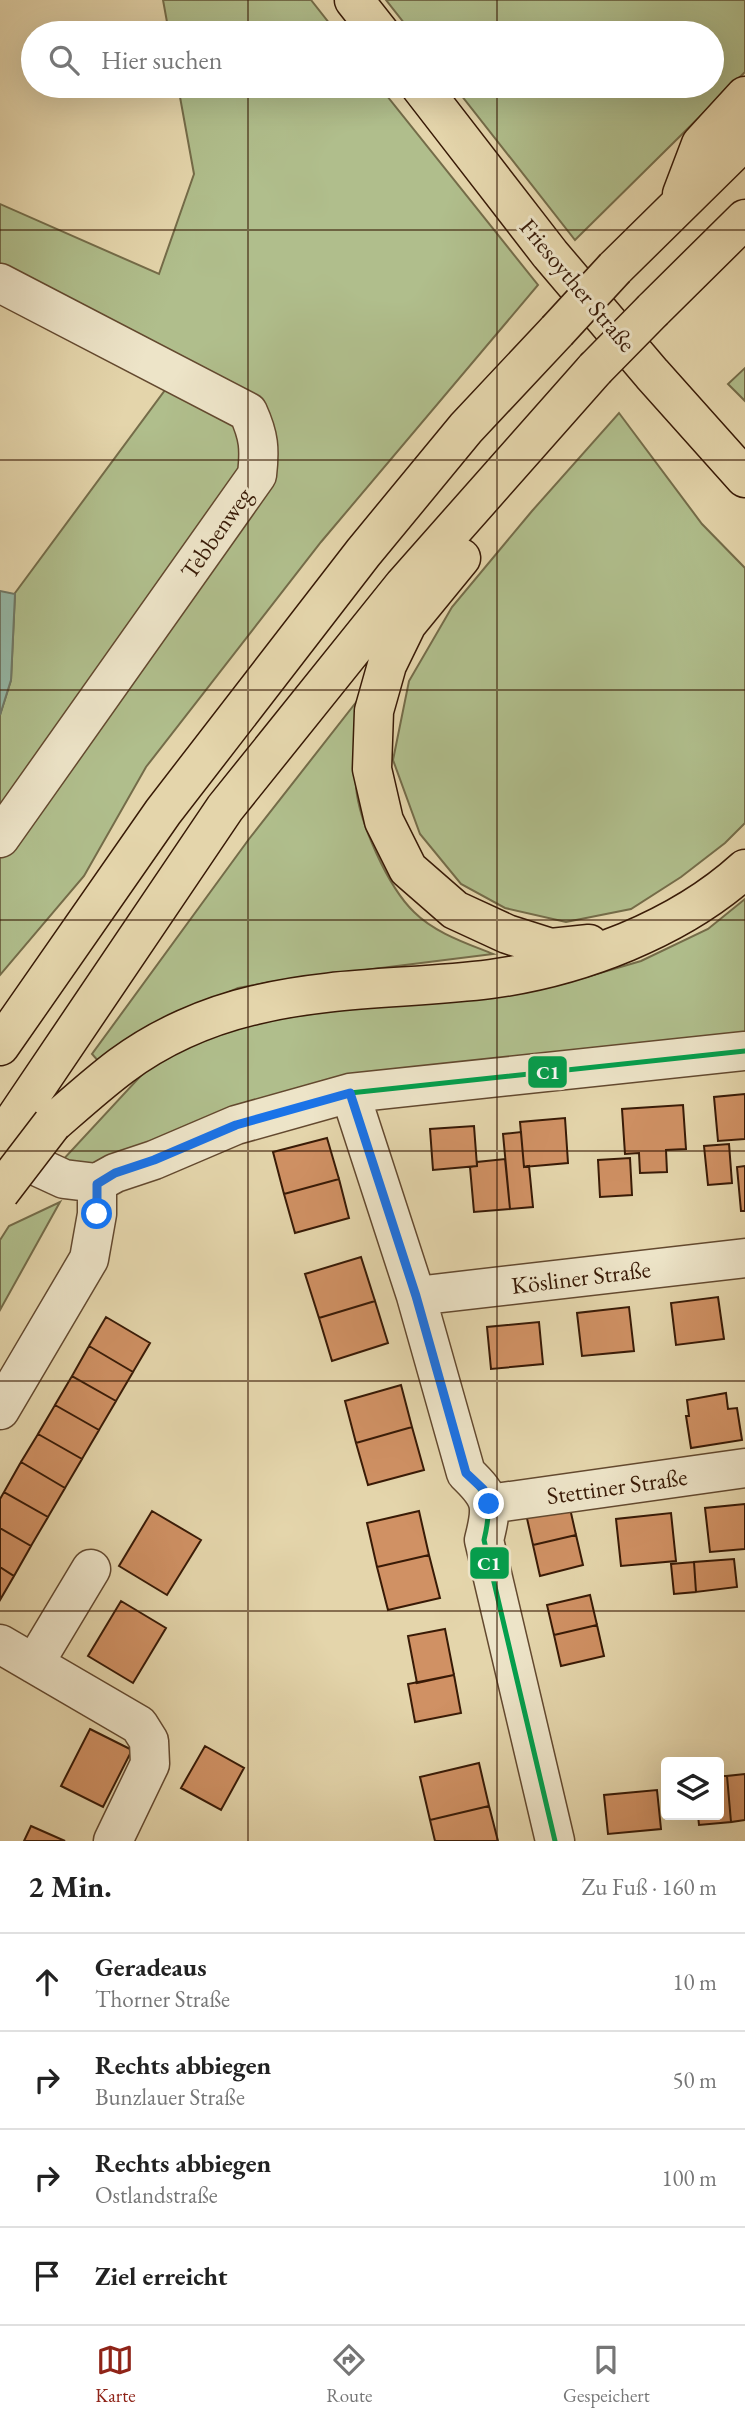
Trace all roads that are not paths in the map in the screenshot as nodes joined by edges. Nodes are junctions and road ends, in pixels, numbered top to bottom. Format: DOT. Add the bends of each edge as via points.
graph roads {
  1 [pos="354,0"];
  2 [pos="371,21"];
  3 [pos="745,96"];
  4 [pos="429,98"];
  5 [pos="745,140"];
  6 [pos="678,206"];
  7 [pos="745,219"];
  8 [pos="0,283"];
  9 [pos="537,434"];
  10 [pos="745,478"];
  11 [pos="0,838"];
  12 [pos="745,869"];
  13 [pos="629,941"];
  14 [pos="0,1046"];
  15 [pos="745,1051"];
  16 [pos="350,1093"];
  17 [pos="39,1112"];
  18 [pos="0,1142"];
  19 [pos="97,1184"];
  20 [pos="0,1192"];
  21 [pos="745,1258"];
  22 [pos="416,1296"];
  23 [pos="0,1410"];
  24 [pos="745,1468"];
  25 [pos="489,1504"];
  26 [pos="91,1569"];
  27 [pos="0,1644"];
  28 [pos="34,1664"];
  29 [pos="113,1841"];
  30 [pos="555,1841"];
  1 -- 2 [label="main road"];
  3 -- 6 [label="main road" via="701,144"];
  4 -- 10 [label="main road, Friesoyther Straße" via="550,254"];
  5 -- 6 [label="main road"];
  6 -- 14 [label="main road, bridge" via="466,428 363,553 163,812"];
  7 -- 9 [label="main road, bridge"];
  8 -- 11 [label="street, Tebbenweg" via="248,412 260,453 257,475"];
  9 -- 13 [label="main road" via="530,476 407,624 387,665 374,711 372,769 384,821 408,869 455,910 551,948"];
  9 -- 17 [label="main road" via="404,585 225,808"];
  12 -- 13 [label="main road" via="702,904"];
  13 -- 17 [label="main road" via="554,968 491,979 338,991 255,1005 165,1038"];
  15 -- 16 [label="street"];
  16 -- 19 [label="street" via="236,1125"];
  16 -- 22 [label="street"];
  17 -- 18 [label="main road"];
  17 -- 20 [label="main road, bridge"];
  18 -- 19 [label="street" via="64,1180"];
  19 -- 23 [label="street" via="89,1259"];
  21 -- 22 [label="street, Kösliner Straße"];
  22 -- 25 [label="street" via="466,1473 483,1489"];
  24 -- 25 [label="street, Stettiner Straße"];
  25 -- 30 [label="street" via="484,1540"];
  26 -- 28 [label="street"];
  27 -- 28 [label="street"];
  28 -- 29 [label="street" via="139,1725 149,1741 150,1764"];
}
